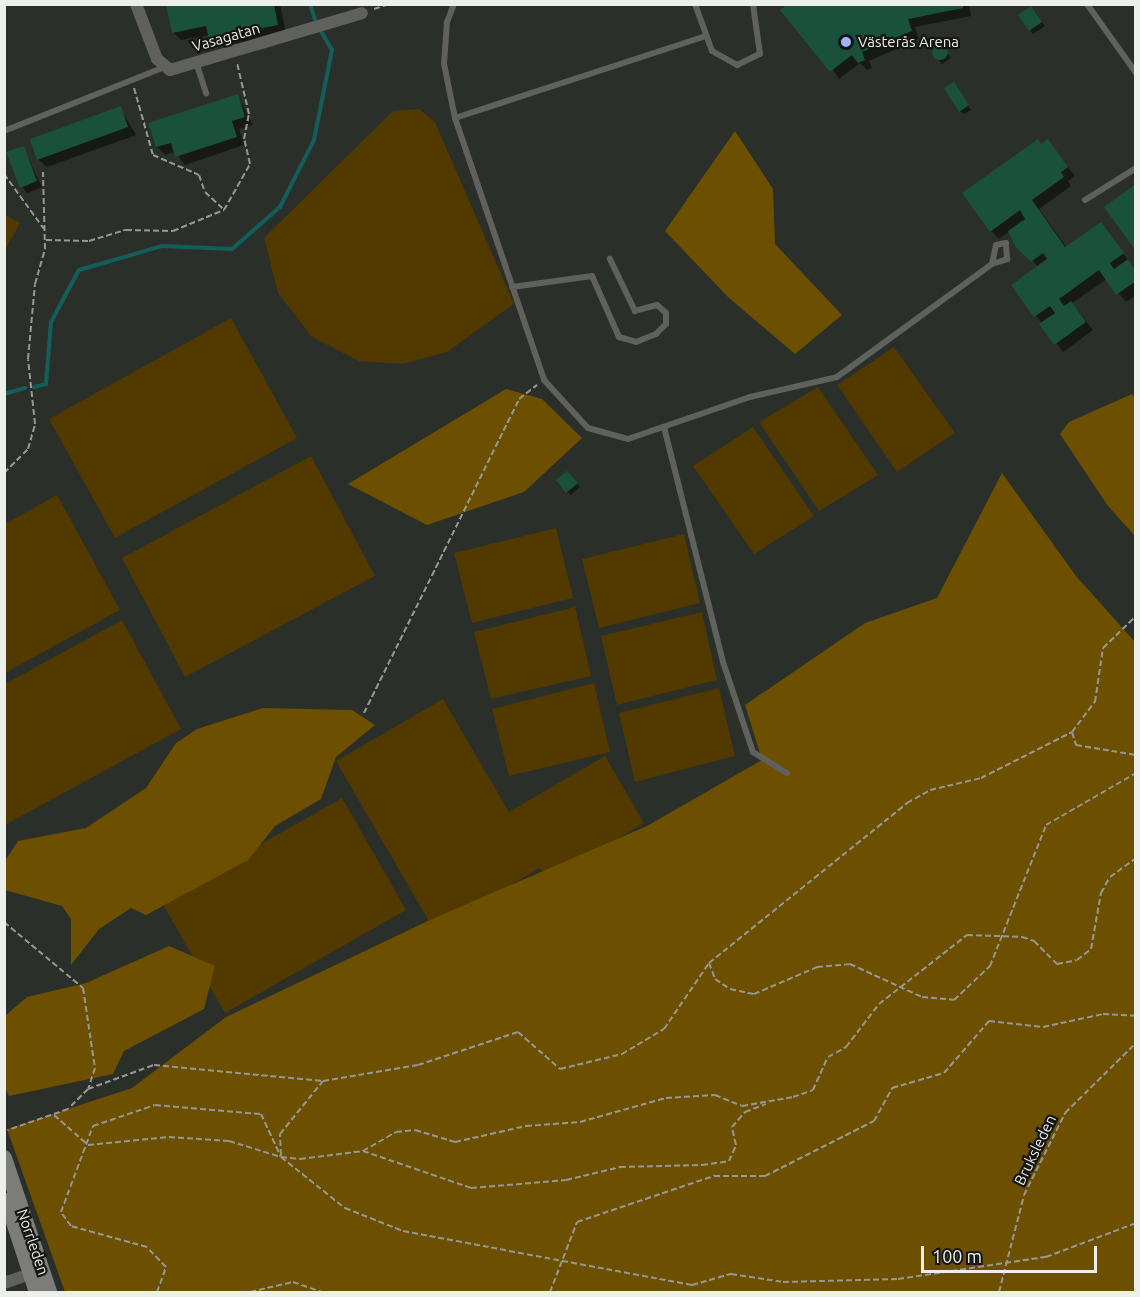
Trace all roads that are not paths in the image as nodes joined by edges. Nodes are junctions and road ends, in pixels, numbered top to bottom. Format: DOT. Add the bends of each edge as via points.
graph roads {
  1 [pos="136,4"];
  2 [pos="454,4"];
  3 [pos="695,4"];
  4 [pos="753,4"];
  5 [pos="1087,4"];
  6 [pos="362,13"];
  7 [pos="706,36"];
  8 [pos="196,61"];
  9 [pos="165,67"];
  10 [pos="1136,73"];
  11 [pos="206,93"];
  12 [pos="455,118"];
  13 [pos="4,131"];
  14 [pos="1136,168"];
  15 [pos="1085,200"];
  16 [pos="610,259"];
  17 [pos="992,264"];
  18 [pos="512,287"];
  19 [pos="664,427"];
  20 [pos="788,773"];
  21 [pos="4,1158"];
  22 [pos="4,1194"];
  23 [pos="37,1271"];
  24 [pos="4,1283"];
  25 [pos="37,1293"];
  26 [pos="49,1293"];
  1 -- 9 [label="street" via="156,59"];
  2 -- 12 [label="lane" via="447,22 444,64"];
  3 -- 7 [label="lane"];
  4 -- 7 [label="lane" via="761,38 755,60 727,63"];
  5 -- 10 [label="lane"];
  6 -- 8 [label="street, Vasagatan"];
  7 -- 12 [label="lane"];
  8 -- 9 [label="street, Vasagatan"];
  8 -- 11 [label="lane"];
  9 -- 13 [label="lane"];
  12 -- 18 [label="lane"];
  14 -- 15 [label="lane"];
  16 -- 18 [label="lane" via="635,311 657,305 666,313 666,324 656,334 636,342 619,338 592,276"];
  17 -- 19 [label="lane" via="837,377 750,397"];
  18 -- 19 [label="lane" via="544,380 573,416 609,437 628,439"];
  19 -- 20 [label="lane" via="753,752"];
  21 -- 23 [label="main road, Norrleden"];
  22 -- 23 [label="main road, Norrleden"];
  23 -- 24 [label="street"];
  23 -- 25 [label="main road, Norrleden"];
  23 -- 26 [label="main road, Norrleden"];
}
